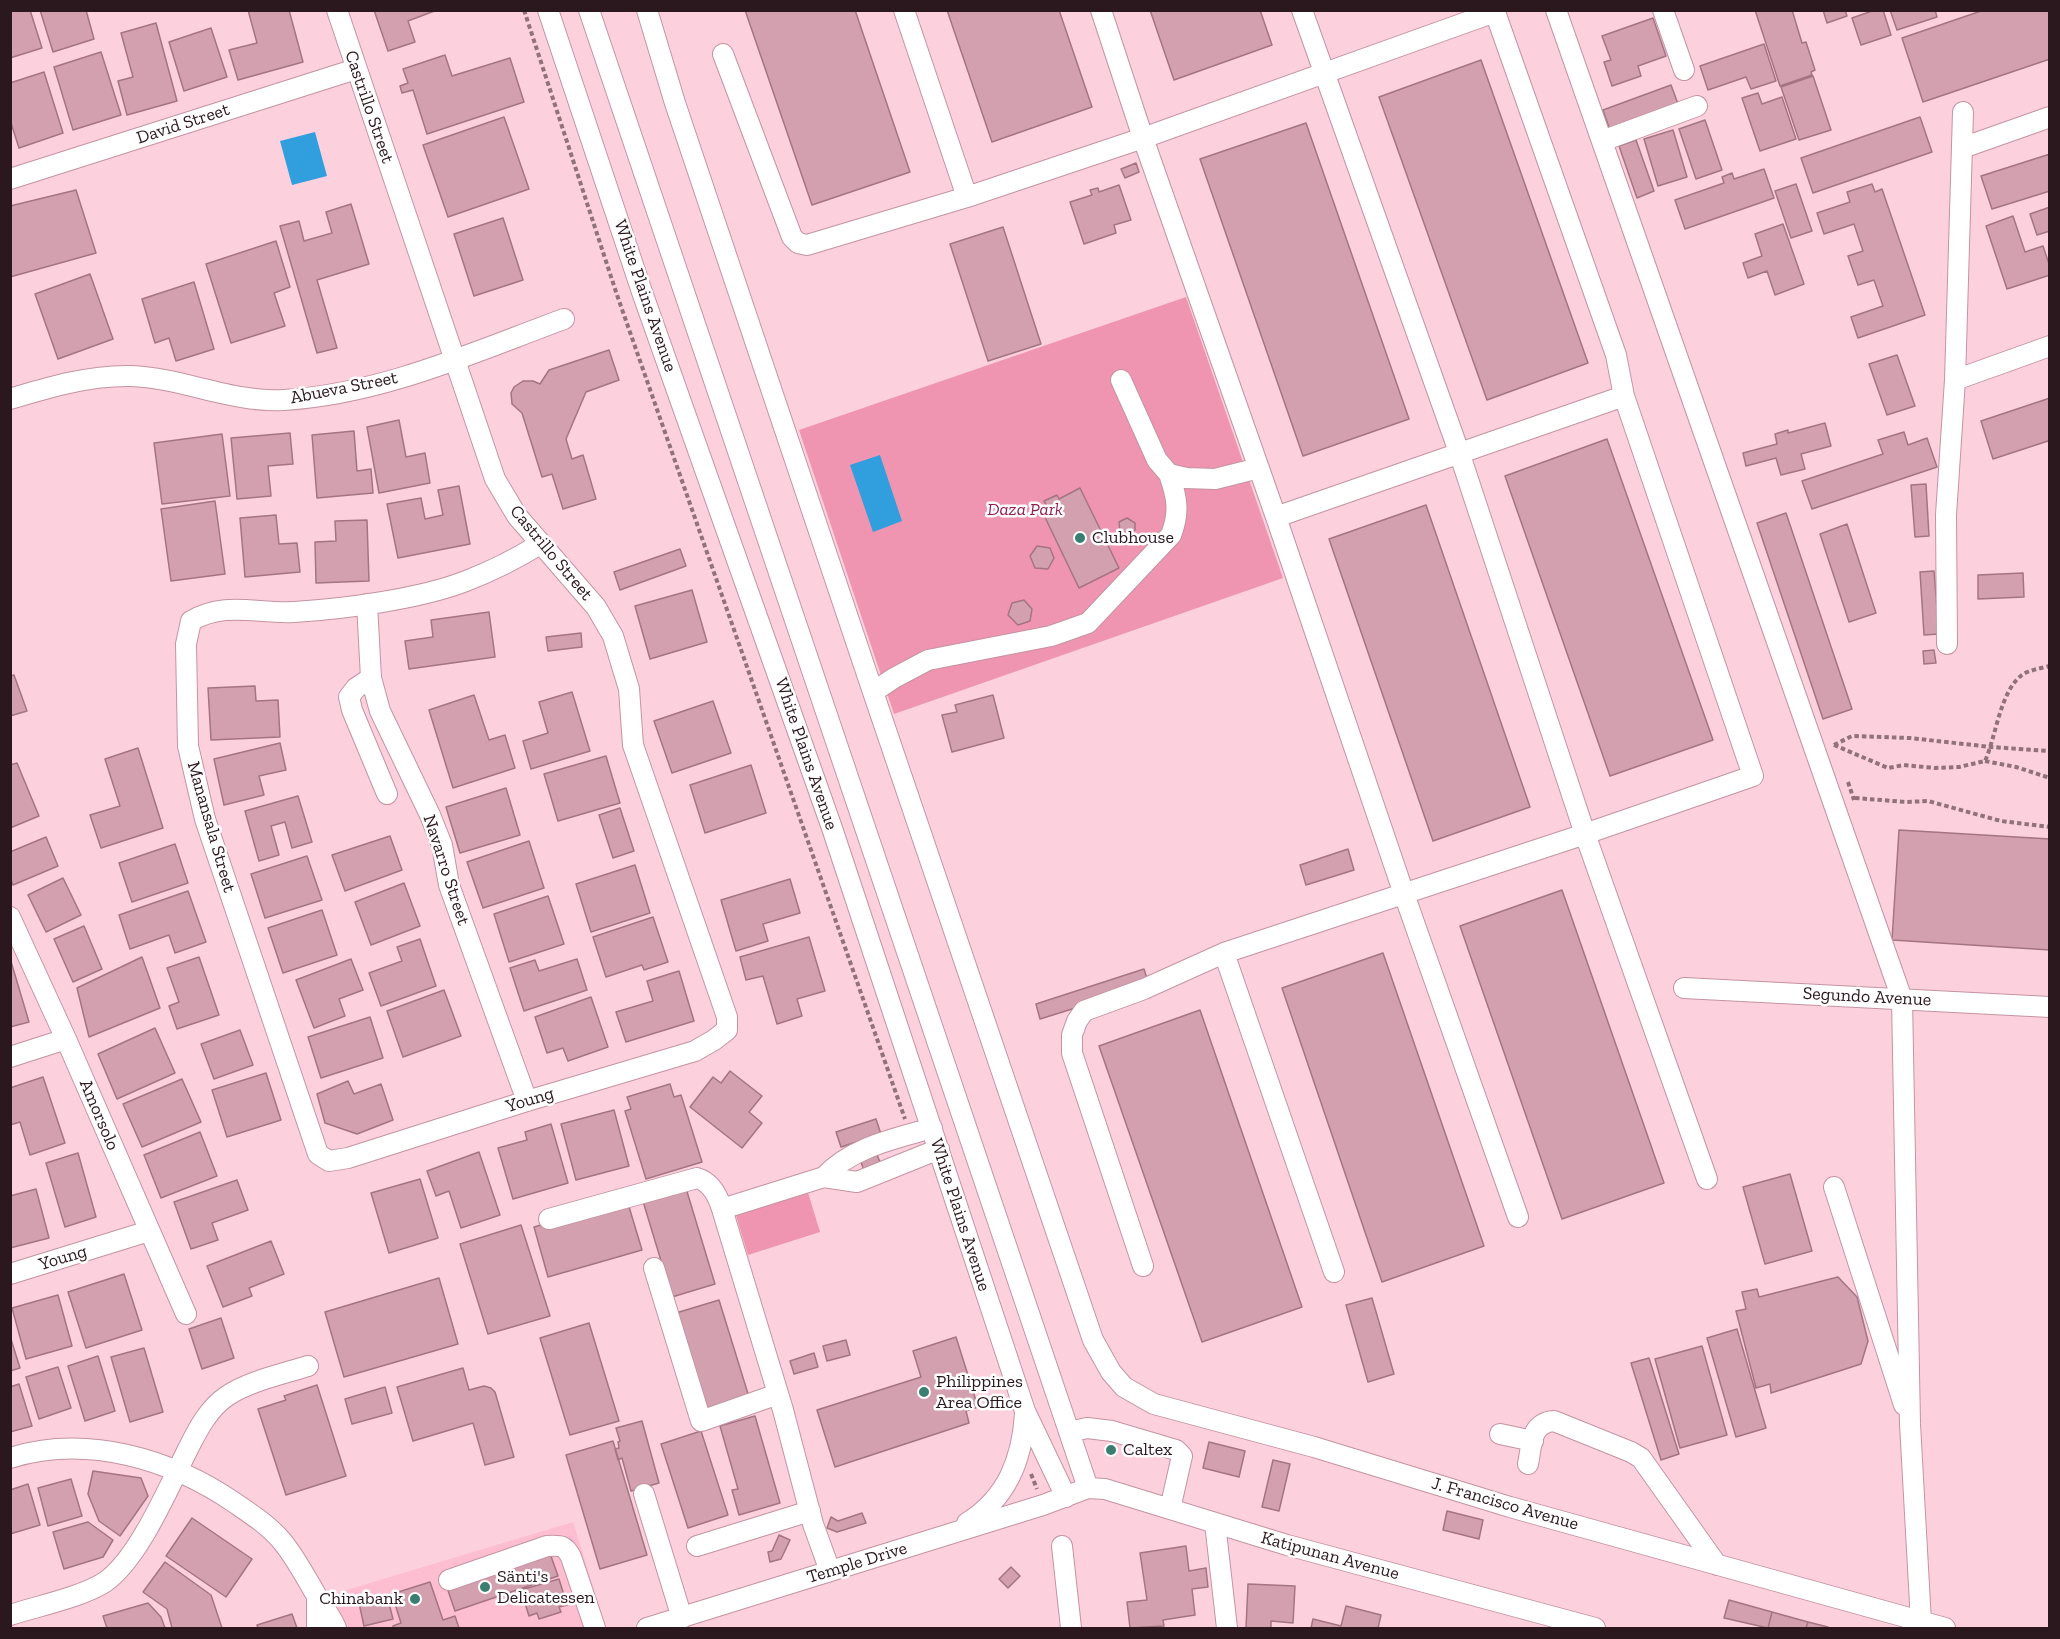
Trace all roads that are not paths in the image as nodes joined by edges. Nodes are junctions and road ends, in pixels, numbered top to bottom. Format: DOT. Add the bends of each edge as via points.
graph roads {
  1 [pos="337,10"];
  2 [pos="548,10"];
  3 [pos="589,10"];
  4 [pos="647,10"];
  5 [pos="904,10"];
  6 [pos="1101,10"];
  7 [pos="1302,10"];
  8 [pos="1556,10"];
  9 [pos="1663,10"];
  10 [pos="723,54"];
  11 [pos="356,69"];
  12 [pos="1684,70"];
  13 [pos="1324,74"];
  14 [pos="1698,106"];
  15 [pos="1963,112"];
  16 [pos="2049,117"];
  17 [pos="1143,138"];
  18 [pos="1602,141"];
  19 [pos="1962,148"];
  20 [pos="10,179"];
  21 [pos="967,197"];
  22 [pos="564,319"];
  23 [pos="2049,346"];
  24 [pos="454,359"];
  25 [pos="1121,380"];
  26 [pos="1955,380"];
  27 [pos="1624,396"];
  28 [pos="10,399"];
  29 [pos="1460,452"];
  30 [pos="1259,468"];
  31 [pos="1169,474"];
  32 [pos="1276,517"];
  33 [pos="540,544"];
  34 [pos="367,604"];
  35 [pos="1947,644"];
  36 [pos="371,678"];
  37 [pos="873,692"];
  38 [pos="387,794"];
  39 [pos="863,817"];
  40 [pos="832,828"];
  41 [pos="1586,834"];
  42 [pos="1404,894"];
  43 [pos="10,917"];
  44 [pos="1224,954"];
  45 [pos="1684,988"];
  46 [pos="1902,999"];
  47 [pos="2049,1007"];
  48 [pos="727,1030"];
  49 [pos="66,1039"];
  50 [pos="10,1057"];
  51 [pos="526,1101"];
  52 [pos="932,1128"];
  53 [pos="939,1149"];
  54 [pos="329,1161"];
  55 [pos="824,1178"];
  56 [pos="1707,1179"];
  57 [pos="1834,1187"];
  58 [pos="722,1209"];
  59 [pos="1518,1217"];
  60 [pos="549,1220"];
  61 [pos="149,1231"];
  62 [pos="1143,1266"];
  63 [pos="654,1268"];
  64 [pos="1334,1272"];
  65 [pos="10,1274"];
  66 [pos="186,1314"];
  67 [pos="308,1366"];
  68 [pos="778,1394"];
  69 [pos="1025,1411"];
  70 [pos="1910,1424"];
  71 [pos="1069,1432"];
  72 [pos="1500,1434"];
  73 [pos="1533,1441"];
  74 [pos="10,1458"];
  75 [pos="1528,1464"];
  76 [pos="177,1470"];
  77 [pos="1088,1488"];
  78 [pos="644,1494"];
  79 [pos="1066,1497"];
  80 [pos="1170,1509"];
  81 [pos="810,1511"];
  82 [pos="1215,1523"];
  83 [pos="949,1534"];
  84 [pos="697,1546"];
  85 [pos="1062,1546"];
  86 [pos="1717,1565"];
  87 [pos="830,1571"];
  88 [pos="449,1580"];
  89 [pos="317,1596"];
  90 [pos="10,1615"];
  91 [pos="682,1618"];
  92 [pos="1921,1622"];
  93 [pos="317,1629"];
  94 [pos="336,1629"];
  95 [pos="595,1629"];
  96 [pos="647,1629"];
  97 [pos="1071,1629"];
  98 [pos="1227,1629"];
  99 [pos="1595,1629"];
  100 [pos="1945,1629"];
  1 -- 11 [label="street, Castrillo Street"];
  2 -- 40 [label="street, White Plains Avenue" via="646,303"];
  3 -- 39 [label="street, White Plains Avenue"];
  4 -- 37 [label="street, J. Francisco Avenue"];
  5 -- 21 [label="street"];
  6 -- 17 [label="street"];
  7 -- 13 [label="street"];
  8 -- 18 [label="street"];
  9 -- 12 [label="street"];
  10 -- 21 [label="street" via="792,237 798,243 807,245"];
  11 -- 20 [label="street, David Street"];
  11 -- 24 [label="street, Castrillo Street"];
  13 -- 17 [label="street"];
  13 -- 27 [label="street" via="1495,12 1617,355"];
  13 -- 29 [label="street"];
  14 -- 18 [label="street"];
  15 -- 19 [label="street"];
  16 -- 19 [label="street"];
  17 -- 21 [label="street"];
  17 -- 30 [label="street"];
  18 -- 46 [label="street"];
  19 -- 26 [label="street"];
  22 -- 24 [label="street, Abueva Street"];
  23 -- 26 [label="street"];
  24 -- 28 [label="street, Abueva Street" via="399,379 283,400 230,396 132,376 89,378"];
  24 -- 33 [label="street, Castrillo Street" via="495,479"];
  25 -- 31 [label="street" via="1157,460"];
  26 -- 35 [label="street" via="1946,515"];
  27 -- 29 [label="street"];
  27 -- 41 [label="street" via="1753,776"];
  29 -- 32 [label="street"];
  29 -- 41 [label="street"];
  30 -- 31 [label="street" via="1215,479"];
  30 -- 32 [label="street"];
  31 -- 37 [label="street" via="1177,495 1177,520 1172,535 1089,623 1051,636 928,660"];
  32 -- 42 [label="street"];
  33 -- 34 [label="street, Manansala Street" via="507,564 464,582"];
  33 -- 48 [label="street, Castrillo Street" via="596,607 613,636 629,689 633,745 727,1017"];
  34 -- 36 [label="street, Navarro Street"];
  34 -- 54 [label="street, Manansala Street" via="293,612 226,609 190,621 186,644 188,746 205,819 318,1154"];
  36 -- 38 [label="street" via="349,698"];
  36 -- 51 [label="street, Navarro Street" via="380,711 442,845 449,885"];
  37 -- 86 [label="street, J. Francisco Avenue" via="1093,1340 1124,1388 1154,1404 1314,1446"];
  39 -- 40 [label="street"];
  39 -- 71 [label="street, White Plains Avenue"];
  40 -- 52 [label="street, White Plains Avenue"];
  41 -- 42 [label="street"];
  41 -- 56 [label="street"];
  42 -- 44 [label="street"];
  42 -- 59 [label="street"];
  43 -- 49 [label="street, Amorsolo"];
  44 -- 62 [label="street" via="1084,1011 1072,1035 1071,1053"];
  44 -- 64 [label="street"];
  45 -- 46 [label="street, Segundo Avenue"];
  46 -- 47 [label="street, Segundo Avenue"];
  46 -- 70 [label="street"];
  48 -- 51 [label="street, Young" via="695,1051"];
  49 -- 50 [label="street"];
  49 -- 61 [label="street, Amorsolo"];
  51 -- 54 [label="street, Young"];
  52 -- 53 [label="street, White Plains Avenue"];
  52 -- 55 [label="street" via="849,1156"];
  53 -- 55 [label="street" via="857,1182"];
  53 -- 69 [label="street, White Plains Avenue"];
  55 -- 58 [label="street"];
  57 -- 70 [label="street"];
  58 -- 60 [label="street" via="712,1189 698,1178"];
  58 -- 68 [label="street"];
  61 -- 65 [label="street, Young"];
  61 -- 66 [label="street, Amorsolo"];
  63 -- 68 [label="street" via="701,1421"];
  67 -- 76 [label="street" via="226,1396 200,1426"];
  68 -- 81 [label="street"];
  69 -- 79 [label="street, White Plains Avenue"];
  69 -- 83 [label="street" via="1023,1440 1009,1479 979,1516"];
  70 -- 92 [label="street"];
  71 -- 77 [label="street, White Plains Avenue"];
  71 -- 80 [label="street" via="1087,1428 1112,1431 1176,1450 1182,1456"];
  72 -- 73 [label="street"];
  73 -- 75 [label="street"];
  73 -- 86 [label="street" via="1539,1425 1554,1421 1641,1458"];
  74 -- 76 [label="street" via="48,1449 77,1449 143,1458"];
  76 -- 89 [label="street" via="256,1517 281,1540"];
  76 -- 90 [label="street" via="140,1541 106,1581 87,1591"];
  77 -- 79 [label="street"];
  77 -- 80 [label="street, Katipunan Avenue" via="1105,1489"];
  78 -- 91 [label="street"];
  79 -- 83 [label="street, Temple Drive"];
  80 -- 82 [label="street, Katipunan Avenue"];
  81 -- 84 [label="street"];
  81 -- 87 [label="street"];
  82 -- 98 [label="street"];
  82 -- 99 [label="street, Katipunan Avenue"];
  83 -- 87 [label="street, Temple Drive"];
  85 -- 97 [label="street"];
  86 -- 92 [label="street, J. Francisco Avenue"];
  87 -- 91 [label="street, Temple Drive"];
  88 -- 95 [label="street" via="560,1544 572,1557"];
  89 -- 93 [label="street"];
  89 -- 94 [label="street"];
  91 -- 96 [label="street, Temple Drive"];
  92 -- 100 [label="street, J. Francisco Avenue"];
}
